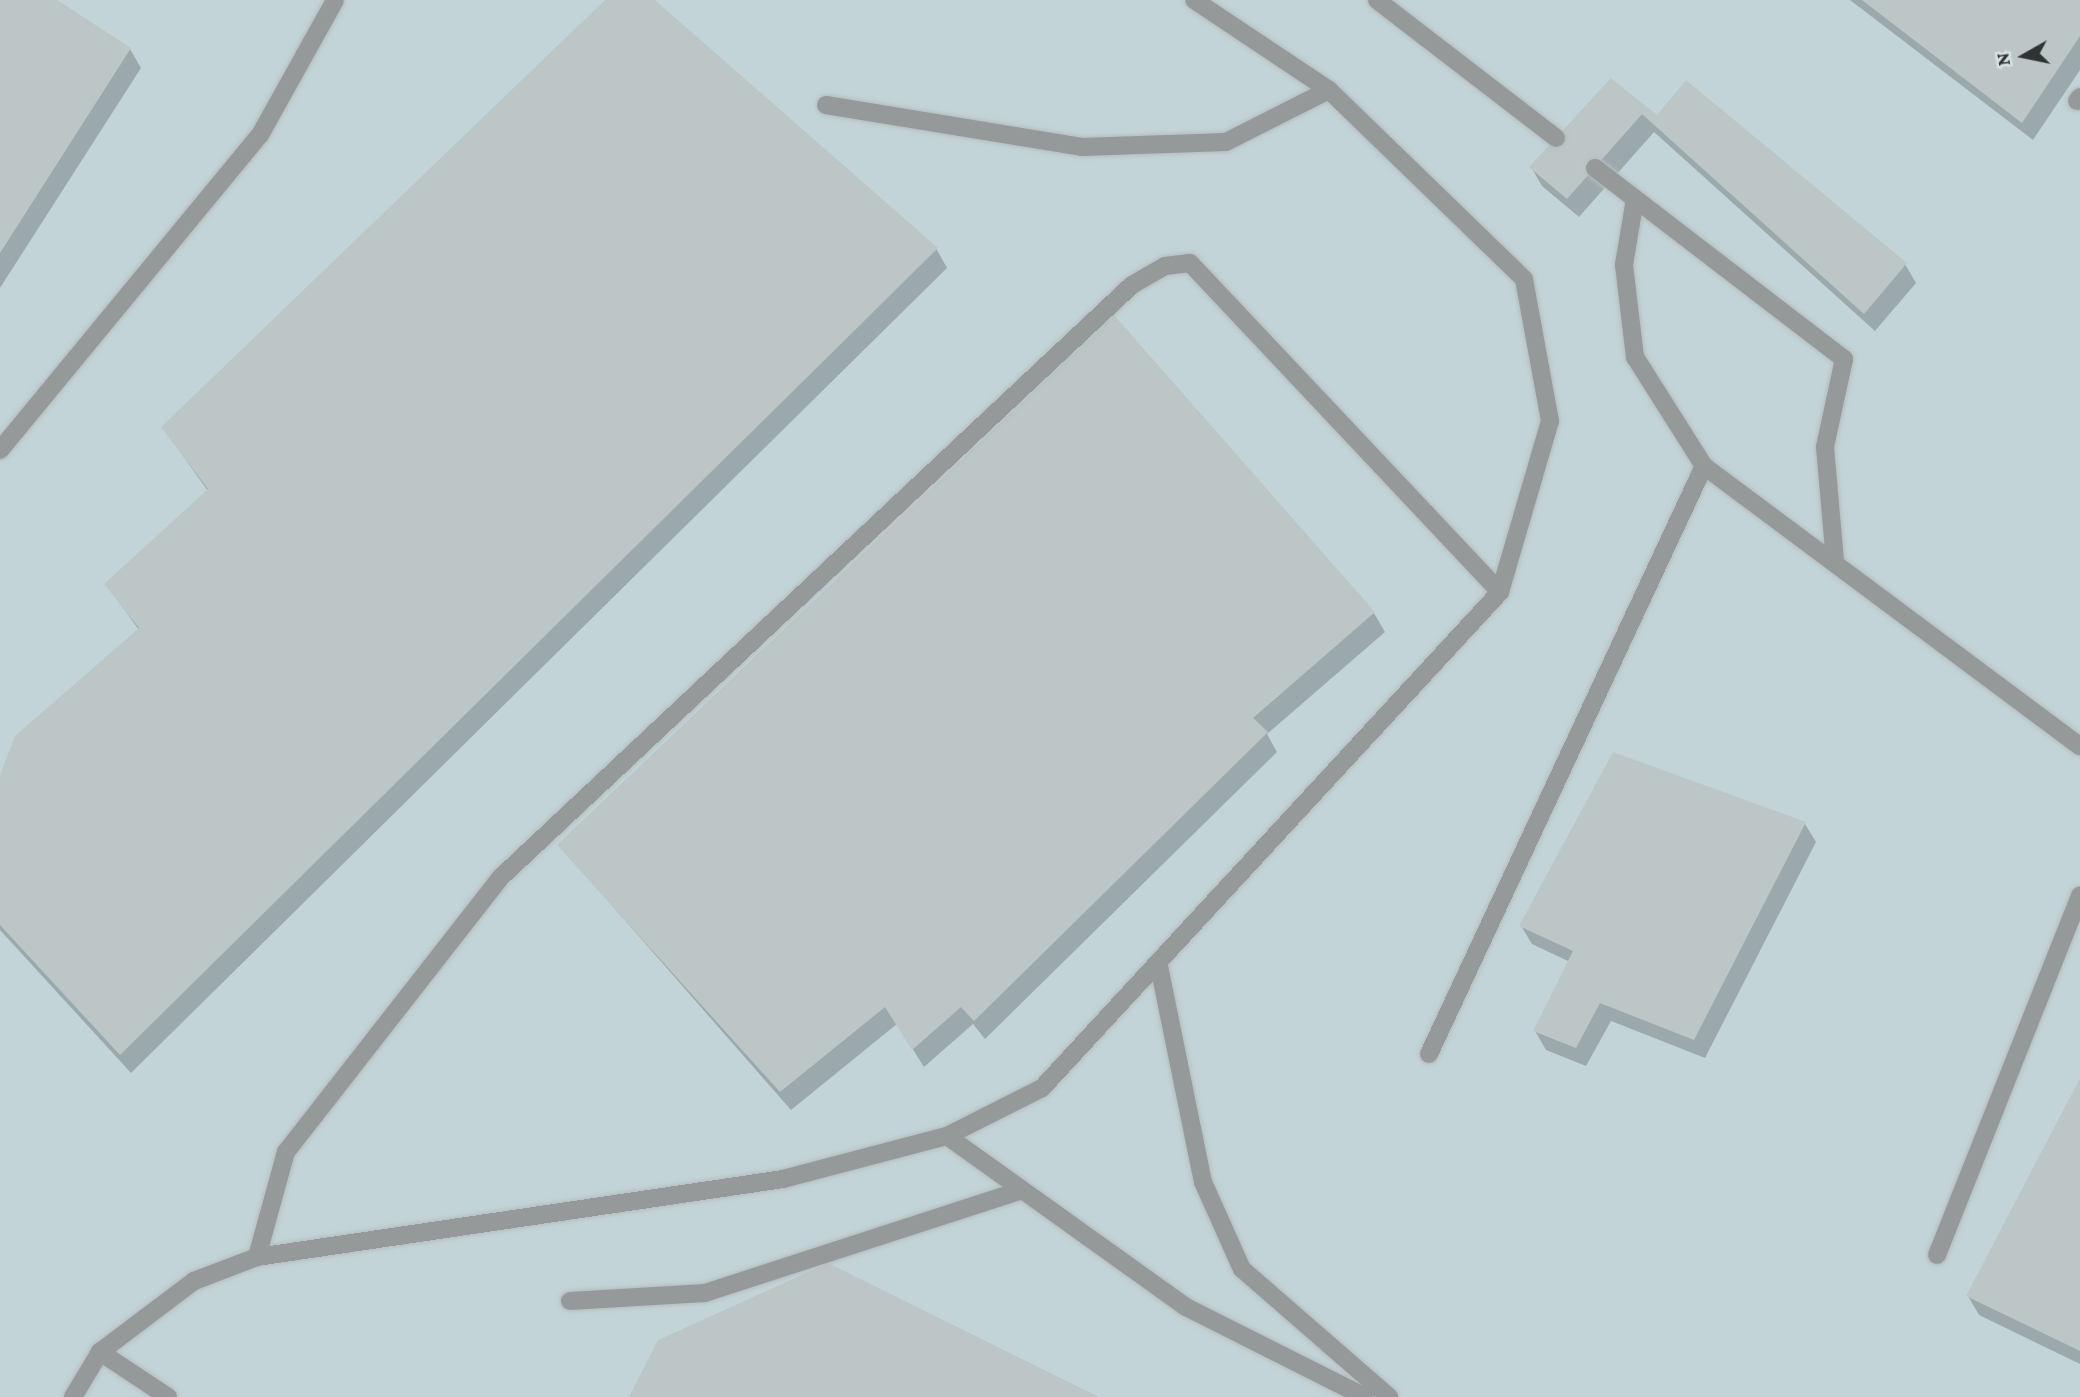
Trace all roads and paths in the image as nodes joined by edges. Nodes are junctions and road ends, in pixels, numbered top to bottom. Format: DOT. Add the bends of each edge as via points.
graph roads {
  1 [pos="335,0"];
  2 [pos="1194,0"];
  3 [pos="1377,0"];
  4 [pos="1329,90"];
  5 [pos="826,105"];
  6 [pos="1556,138"];
  7 [pos="1595,168"];
  8 [pos="1635,199"];
  9 [pos="0,450"];
  10 [pos="1704,466"];
  11 [pos="1835,562"];
  12 [pos="1500,592"];
  13 [pos="2080,746"];
  14 [pos="2080,895"];
  15 [pos="1159,966"];
  16 [pos="1429,1054"];
  17 [pos="947,1136"];
  18 [pos="1023,1190"];
  19 [pos="1937,1255"];
  20 [pos="257,1257"];
  21 [pos="570,1301"];
  22 [pos="100,1352"];
  23 [pos="72,1397"];
  24 [pos="168,1397"];
  25 [pos="1365,1397"];
  26 [pos="1389,1397"];
  1 -- 9 [label="lane" via="260,135"];
  2 -- 4 [label="lane"];
  3 -- 6 [label="lane"];
  4 -- 5 [label="lane" via="1226,142 1082,147"];
  4 -- 12 [label="lane" via="1524,279 1550,421"];
  7 -- 8 [label="lane"];
  8 -- 10 [label="lane" via="1624,265 1635,357"];
  8 -- 11 [label="lane" via="1844,359 1825,447"];
  10 -- 11 [label="lane"];
  10 -- 16 [label="lane"];
  11 -- 13 [label="lane"];
  12 -- 15 [label="lane"];
  12 -- 20 [label="lane" via="1190,263 1166,266 1132,285 500,878 286,1152"];
  14 -- 19 [label="lane"];
  15 -- 17 [label="lane" via="1042,1088"];
  15 -- 26 [label="lane" via="1203,1182 1242,1269"];
  17 -- 18 [label="lane"];
  17 -- 20 [label="lane" via="783,1179"];
  18 -- 21 [label="lane" via="705,1293"];
  18 -- 25 [label="lane" via="1186,1307"];
  20 -- 22 [label="lane" via="194,1281"];
  22 -- 23 [label="lane"];
  22 -- 24 [label="lane"];
}
